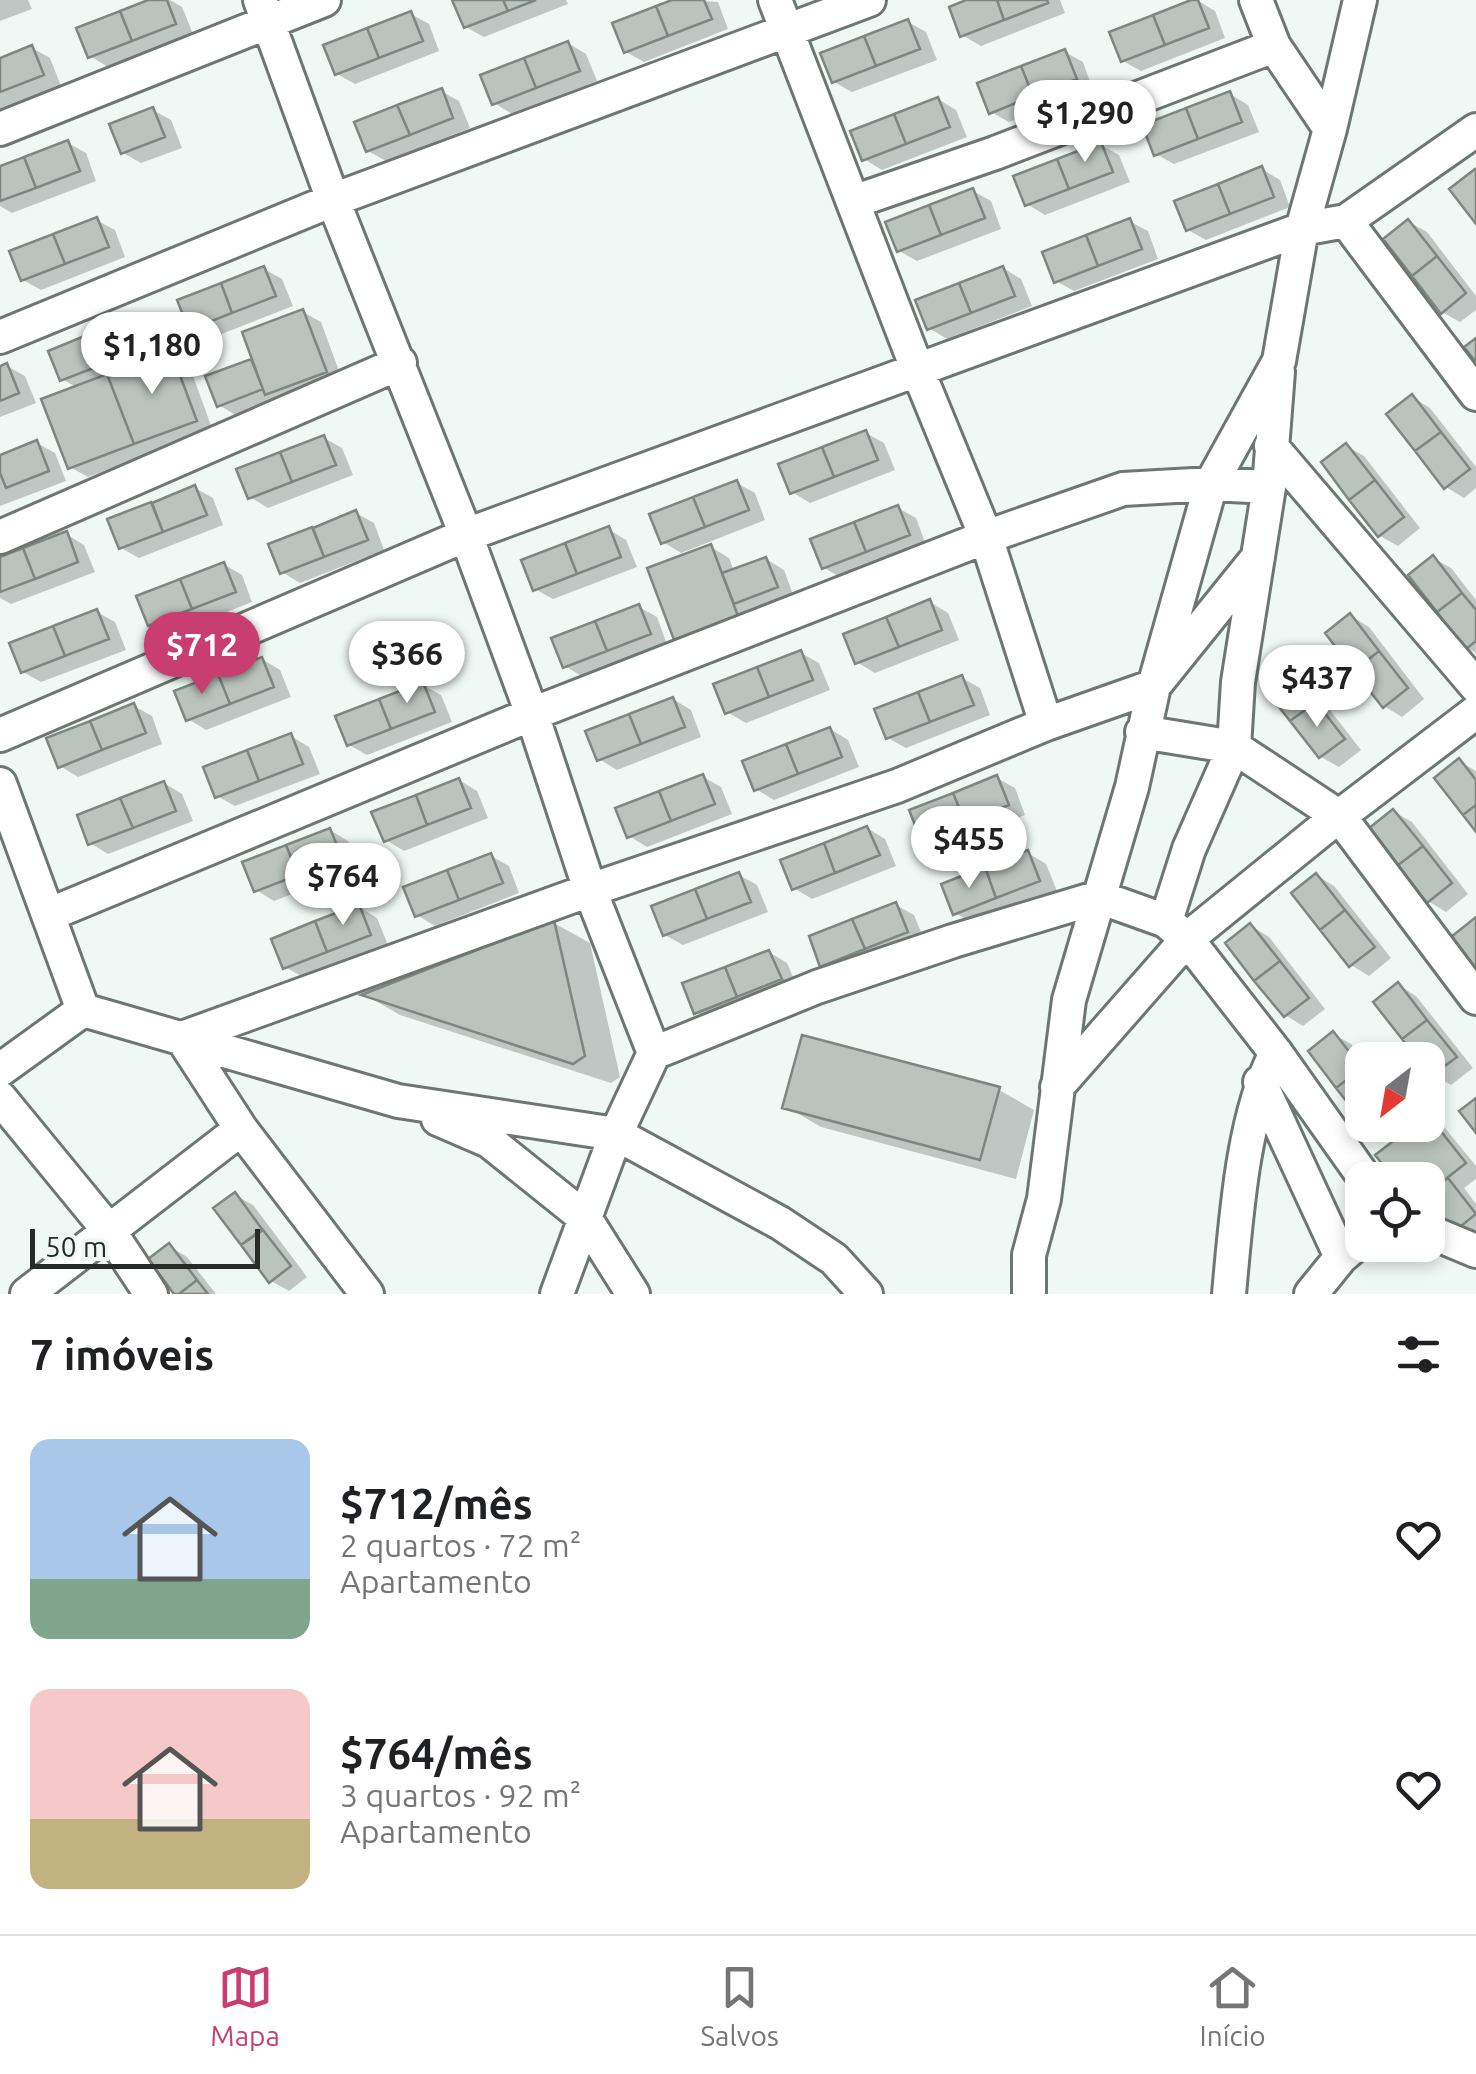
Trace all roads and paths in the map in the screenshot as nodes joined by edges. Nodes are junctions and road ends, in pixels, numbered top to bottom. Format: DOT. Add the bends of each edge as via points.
graph roads {
  1 [pos="324,0"];
  2 [pos="775,0"];
  3 [pos="869,0"];
  4 [pos="1256,0"];
  5 [pos="1360,0"];
  6 [pos="263,11"];
  7 [pos="787,31"];
  8 [pos="1274,46"];
  9 [pos="1330,129"];
  10 [pos="0,130"];
  11 [pos="1476,130"];
  12 [pos="333,200"];
  13 [pos="853,202"];
  14 [pos="1346,220"];
  15 [pos="1302,229"];
  16 [pos="0,337"];
  17 [pos="1278,360"];
  18 [pos="400,363"];
  19 [pos="918,370"];
  20 [pos="1476,394"];
  21 [pos="1272,446"];
  22 [pos="1211,484"];
  23 [pos="1269,487"];
  24 [pos="466,534"];
  25 [pos="0,537"];
  26 [pos="986,537"];
  27 [pos="1258,557"];
  28 [pos="1154,686"];
  29 [pos="1476,686"];
  30 [pos="1476,712"];
  31 [pos="532,714"];
  32 [pos="1046,724"];
  33 [pos="1142,732"];
  34 [pos="0,734"];
  35 [pos="1234,747"];
  36 [pos="0,784"];
  37 [pos="1340,817"];
  38 [pos="590,890"];
  39 [pos="1099,897"];
  40 [pos="48,915"];
  41 [pos="1176,930"];
  42 [pos="1476,998"];
  43 [pos="83,1010"];
  44 [pos="182,1038"];
  45 [pos="1276,1052"];
  46 [pos="654,1053"];
  47 [pos="0,1070"];
  48 [pos="1260,1082"];
  49 [pos="1057,1087"];
  50 [pos="0,1098"];
  51 [pos="398,1102"];
  52 [pos="241,1129"];
  53 [pos="616,1134"];
  54 [pos="1353,1162"];
  55 [pos="585,1218"];
  56 [pos="110,1232"];
  57 [pos="1345,1235"];
  58 [pos="1445,1238"];
  59 [pos="1476,1251"];
  60 [pos="1345,1256"];
  61 [pos="27,1294"];
  62 [pos="151,1294"];
  63 [pos="367,1294"];
  64 [pos="558,1294"];
  65 [pos="633,1294"];
  66 [pos="866,1294"];
  67 [pos="1028,1294"];
  68 [pos="1228,1294"];
  69 [pos="1312,1294"];
  1 -- 6 [label="street"];
  2 -- 7 [label="street"];
  3 -- 7 [label="street"];
  4 -- 8 [label="street"];
  5 -- 9 [label="street"];
  6 -- 10 [label="street"];
  6 -- 12 [label="street"];
  7 -- 12 [label="street"];
  7 -- 13 [label="street"];
  8 -- 9 [label="street"];
  8 -- 13 [label="street"];
  9 -- 15 [label="street"];
  11 -- 14 [label="street"];
  12 -- 16 [label="street"];
  12 -- 18 [label="street"];
  13 -- 19 [label="street"];
  14 -- 15 [label="street"];
  14 -- 20 [label="street"];
  15 -- 17 [label="street"];
  15 -- 19 [label="street"];
  17 -- 21 [label="street"];
  17 -- 22 [label="street"];
  18 -- 24 [label="street"];
  18 -- 25 [label="street"];
  19 -- 24 [label="street"];
  19 -- 26 [label="street"];
  21 -- 23 [label="street"];
  21 -- 29 [label="street"];
  22 -- 23 [label="street"];
  22 -- 26 [label="street" via="1122,490"];
  22 -- 28 [label="street"];
  23 -- 27 [label="street"];
  24 -- 31 [label="street"];
  24 -- 34 [label="street"];
  26 -- 31 [label="street"];
  26 -- 32 [label="street"];
  27 -- 28 [label="street"];
  27 -- 35 [label="street"];
  28 -- 32 [label="street"];
  28 -- 33 [label="street"];
  30 -- 37 [label="street"];
  31 -- 38 [label="street"];
  31 -- 40 [label="street"];
  32 -- 38 [label="street" via="896,786"];
  33 -- 35 [label="street"];
  33 -- 39 [label="street"];
  35 -- 37 [label="street"];
  35 -- 41 [label="street" via="1189,850"];
  36 -- 40 [label="street"];
  37 -- 41 [label="street"];
  37 -- 42 [label="street"];
  38 -- 44 [label="street"];
  38 -- 46 [label="street"];
  39 -- 41 [label="street"];
  39 -- 46 [label="street" via="817,988"];
  39 -- 49 [label="street" via="1068,1000"];
  40 -- 43 [label="street"];
  41 -- 45 [label="street"];
  41 -- 49 [label="street"];
  43 -- 44 [label="street"];
  43 -- 47 [label="street"];
  44 -- 51 [label="street"];
  44 -- 52 [label="street"];
  45 -- 48 [label="street"];
  45 -- 54 [label="street"];
  46 -- 53 [label="street"];
  48 -- 57 [label="street"];
  48 -- 68 [label="street"];
  49 -- 67 [label="street"];
  50 -- 56 [label="street"];
  51 -- 53 [label="street"];
  51 -- 55 [label="street" via="490,1141"];
  52 -- 56 [label="street"];
  52 -- 63 [label="street"];
  53 -- 55 [label="street"];
  53 -- 66 [label="street" via="780,1223 834,1259"];
  55 -- 64 [label="street"];
  55 -- 65 [label="street"];
  56 -- 61 [label="street"];
  56 -- 62 [label="street"];
  58 -- 59 [label="street"];
  60 -- 69 [label="street"];
}
